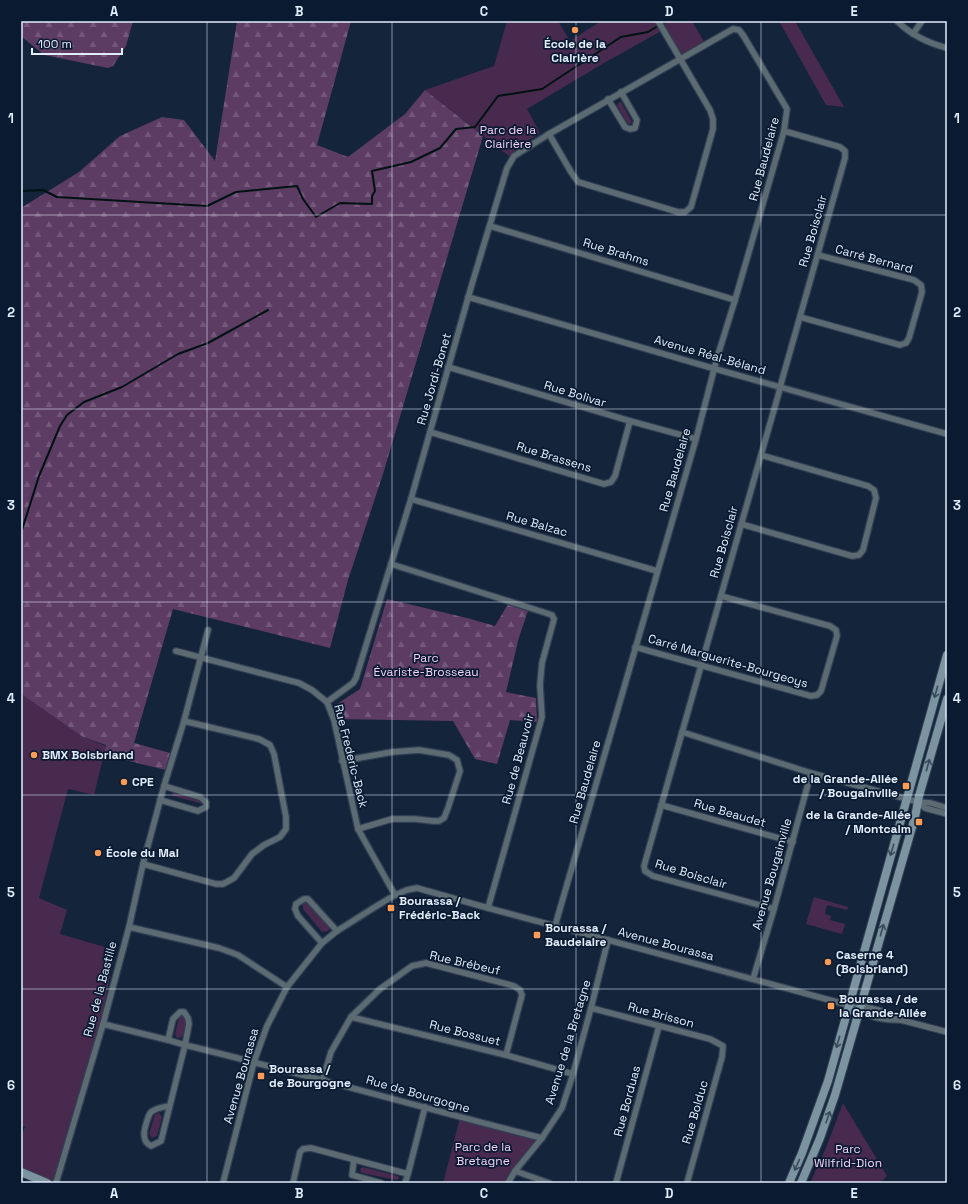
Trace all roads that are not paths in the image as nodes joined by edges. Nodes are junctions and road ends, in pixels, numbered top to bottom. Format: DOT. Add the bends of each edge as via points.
graph roads {
  1 [pos="658,21"];
  2 [pos="897,21"];
  3 [pos="922,21"];
  4 [pos="739,30"];
  5 [pos="914,34"];
  6 [pos="947,48"];
  7 [pos="680,59"];
  8 [pos="621,92"];
  9 [pos="608,99"];
  10 [pos="784,131"];
  11 [pos="549,134"];
  12 [pos="490,226"];
  13 [pos="818,255"];
  14 [pos="468,297"];
  15 [pos="735,300"];
  16 [pos="800,317"];
  17 [pos="448,367"];
  18 [pos="715,368"];
  19 [pos="780,387"];
  20 [pos="630,421"];
  21 [pos="430,432"];
  22 [pos="947,434"];
  23 [pos="696,439"];
  24 [pos="761,455"];
  25 [pos="411,499"];
  26 [pos="741,524"];
  27 [pos="391,564"];
  28 [pos="657,571"];
  29 [pos="721,596"];
  30 [pos="208,630"];
  31 [pos="635,647"];
  32 [pos="176,651"];
  33 [pos="947,655"];
  34 [pos="202,657"];
  35 [pos="701,665"];
  36 [pos="947,699"];
  37 [pos="327,702"];
  38 [pos="184,721"];
  39 [pos="682,732"];
  40 [pos="342,762"];
  41 [pos="811,773"];
  42 [pos="164,786"];
  43 [pos="906,799"];
  44 [pos="160,800"];
  45 [pos="918,802"];
  46 [pos="661,805"];
  47 [pos="947,808"];
  48 [pos="947,814"];
  49 [pos="358,829"];
  50 [pos="793,842"];
  51 [pos="143,864"];
  52 [pos="395,895"];
  53 [pos="488,908"];
  54 [pos="774,909"];
  55 [pos="555,926"];
  56 [pos="129,927"];
  57 [pos="337,931"];
  58 [pos="608,940"];
  59 [pos="322,943"];
  60 [pos="753,979"];
  61 [pos="287,987"];
  62 [pos="849,1005"];
  63 [pos="591,1008"];
  64 [pos="859,1008"];
  65 [pos="351,1016"];
  66 [pos="103,1024"];
  67 [pos="659,1026"];
  68 [pos="947,1032"];
  69 [pos="168,1040"];
  70 [pos="185,1045"];
  71 [pos="723,1046"];
  72 [pos="506,1055"];
  73 [pos="254,1062"];
  74 [pos="573,1074"];
  75 [pos="323,1080"];
  76 [pos="169,1106"];
  77 [pos="425,1107"];
  78 [pos="542,1138"];
  79 [pos="354,1160"];
  80 [pos="515,1171"];
  81 [pos="21,1172"];
  82 [pos="408,1174"];
  83 [pos="47,1183"];
  84 [pos="56,1183"];
  85 [pos="223,1183"];
  86 [pos="293,1183"];
  87 [pos="381,1183"];
  88 [pos="405,1183"];
  89 [pos="508,1183"];
  90 [pos="549,1183"];
  91 [pos="616,1183"];
  92 [pos="687,1183"];
  93 [pos="789,1183"];
  94 [pos="801,1183"];
  1 -- 7 [label="street"];
  2 -- 5 [label="street"];
  3 -- 5 [label="street"];
  4 -- 7 [label="street, Rue Jordi-Bonet" via="733,29"];
  4 -- 10 [label="street, Rue Baudelaire" via="744,34 787,109"];
  5 -- 6 [label="street"];
  7 -- 8 [label="street, Rue Jordi-Bonet"];
  7 -- 11 [label="street" via="710,110 713,124 691,207 685,212 578,182"];
  8 -- 9 [label="street, Rue Jordi-Bonet"];
  8 -- 9 [label="street" via="637,120 635,128 625,127"];
  9 -- 11 [label="street, Rue Jordi-Bonet"];
  10 -- 13 [label="street, Rue Boisclair" via="840,147 845,151"];
  10 -- 15 [label="street, Rue Baudelaire"];
  11 -- 12 [label="street, Rue Jordi-Bonet" via="514,156 507,168"];
  12 -- 14 [label="street, Rue Jordi-Bonet"];
  12 -- 15 [label="street, Rue Brahms"];
  13 -- 16 [label="street, Rue Boisclair"];
  13 -- 16 [label="street, Carré Bernard" via="914,280 921,285 922,292 915,322 906,343 900,345"];
  14 -- 17 [label="street, Rue Jordi-Bonet"];
  14 -- 18 [label="street, Avenue Réal-Béland"];
  15 -- 18 [label="street, Rue Baudelaire"];
  16 -- 19 [label="street, Rue Boisclair"];
  17 -- 20 [label="street, Rue Bolivar"];
  17 -- 21 [label="street, Rue Jordi-Bonet"];
  18 -- 19 [label="street, Avenue Réal-Béland"];
  18 -- 23 [label="street, Rue Baudelaire"];
  19 -- 22 [label="street, Avenue Réal-Béland"];
  19 -- 24 [label="street, Rue Boisclair"];
  20 -- 21 [label="street, Rue Brassens" via="615,476 611,482 604,484"];
  20 -- 23 [label="street, Rue Bolivar"];
  21 -- 25 [label="street, Rue Jordi-Bonet"];
  23 -- 28 [label="street, Rue Baudelaire"];
  24 -- 26 [label="street, Rue Boisclair"];
  24 -- 26 [label="street" via="868,486 874,490 876,498 863,550 852,556"];
  25 -- 27 [label="street, Rue Jordi-Bonet"];
  25 -- 28 [label="street, Rue Balzac"];
  26 -- 29 [label="street, Rue Boisclair"];
  27 -- 37 [label="street, Rue Jordi-Bonet" via="356,678"];
  27 -- 53 [label="street, Rue de Beauvoir" via="552,615 554,619 542,663 542,717"];
  28 -- 31 [label="street, Rue Baudelaire"];
  29 -- 35 [label="street, Rue Boisclair"];
  29 -- 35 [label="street, Carré Marguerite-Bourgeoys" via="830,626 836,630 837,636 831,659 821,691 811,696"];
  30 -- 34 [label="street, Rue de la Bastille"];
  31 -- 35 [label="street, Carré Marguerite-Bourgeoys"];
  31 -- 55 [label="street, Rue Baudelaire"];
  32 -- 34 [label="street, Rue Frederic-Back"];
  33 -- 43 [label="street, one-way"];
  34 -- 37 [label="street, Rue Frederic-Back" via="299,683"];
  34 -- 38 [label="street, Rue de la Bastille"];
  35 -- 39 [label="street, Rue Boisclair"];
  45 -- 36 [label="street, one-way"];
  37 -- 40 [label="street, Rue Frederic-Back" via="334,720"];
  38 -- 42 [label="street, Rue de la Bastille"];
  38 -- 51 [label="street" via="270,745 286,817 286,829 280,837 264,844 252,854 234,878 223,884"];
  39 -- 41 [label="street"];
  39 -- 46 [label="street, Rue Boisclair"];
  40 -- 49 [label="street, Rue Frederic-Back"];
  40 -- 49 [label="street" via="392,752 419,750 449,755 457,760 460,771 444,818 438,821 392,819"];
  41 -- 43 [label="street"];
  41 -- 50 [label="street, Avenue Bougainville"];
  42 -- 44 [label="street, Rue de la Bastille"];
  42 -- 44 [label="street" via="200,797 206,802 206,807 198,811"];
  43 -- 45 [label="street"];
  43 -- 62 [label="street, one-way"];
  44 -- 51 [label="street, Rue de la Bastille"];
  45 -- 47 [label="street"];
  45 -- 48 [label="street" via="925,808"];
  64 -- 45 [label="street, one-way"];
  46 -- 50 [label="street, Rue Beaudet"];
  46 -- 54 [label="street, Rue Boisclair" via="644,866 645,872"];
  49 -- 52 [label="street, Rue Frederic-Back"];
  50 -- 54 [label="street, Avenue Bougainville"];
  51 -- 56 [label="street, Rue de la Bastille"];
  52 -- 53 [label="street, Avenue Bourassa" via="417,888"];
  52 -- 57 [label="street, Avenue Bourassa"];
  53 -- 55 [label="street, Avenue Bourassa"];
  54 -- 60 [label="street, Avenue Bougainville"];
  55 -- 58 [label="street, Avenue Bourassa"];
  56 -- 61 [label="street" via="220,948 238,955"];
  56 -- 66 [label="street, Rue de la Bastille"];
  57 -- 59 [label="street, Avenue Bourassa"];
  57 -- 59 [label="street" via="308,899 296,904 298,916"];
  58 -- 60 [label="street, Avenue Bourassa"];
  58 -- 63 [label="street, Avenue de la Bretagne"];
  59 -- 61 [label="street, Avenue Bourassa"];
  60 -- 62 [label="street, Avenue Bourassa"];
  61 -- 73 [label="street, Avenue Bourassa" via="267,1026"];
  62 -- 64 [label="street, Avenue Bourassa"];
  62 -- 93 [label="street, one-way" via="824,1091"];
  63 -- 67 [label="street, Rue Brisson"];
  63 -- 74 [label="street, Avenue de la Bretagne"];
  64 -- 68 [label="street, Avenue Bourassa" via="866,1007 889,1013 901,1020"];
  94 -- 64 [label="street, one-way" via="832,1102"];
  65 -- 72 [label="street, Rue Bossuet"];
  65 -- 72 [label="street, Rue Brébeuf" via="380,989 412,966 426,963 514,986 520,990 522,995"];
  65 -- 75 [label="street, Rue Brébeuf" via="331,1052"];
  66 -- 69 [label="street, Rue de Bourgogne"];
  66 -- 84 [label="street, Rue de la Bastille"];
  67 -- 71 [label="street, Rue Brisson" via="710,1039"];
  67 -- 91 [label="street, Rue Borduas"];
  69 -- 70 [label="street, Rue de Bourgogne"];
  69 -- 70 [label="street" via="173,1019 180,1012 184,1012 189,1024"];
  70 -- 73 [label="street, Rue de Bourgogne"];
  70 -- 76 [label="street"];
  71 -- 92 [label="street, Rue Bolduc"];
  72 -- 74 [label="street, Rue Bossuet"];
  73 -- 75 [label="street, Rue de Bourgogne"];
  73 -- 85 [label="street, Avenue Bourassa"];
  74 -- 78 [label="street, Avenue de la Bretagne" via="562,1108"];
  75 -- 77 [label="street, Rue de Bourgogne"];
  76 -- 76 [label="street" via="150,1113 144,1129 147,1144 151,1146 161,1141"];
  77 -- 78 [label="street, Rue de Bourgogne"];
  77 -- 82 [label="street"];
  78 -- 80 [label="street, Avenue de la Bretagne"];
  79 -- 82 [label="street"];
  79 -- 86 [label="street" via="311,1148 303,1149 300,1152"];
  79 -- 87 [label="street" via="352,1175"];
  80 -- 89 [label="street, Avenue de la Bretagne"];
  80 -- 90 [label="street"];
  81 -- 83 [label="street"];
  82 -- 88 [label="street"];
}
